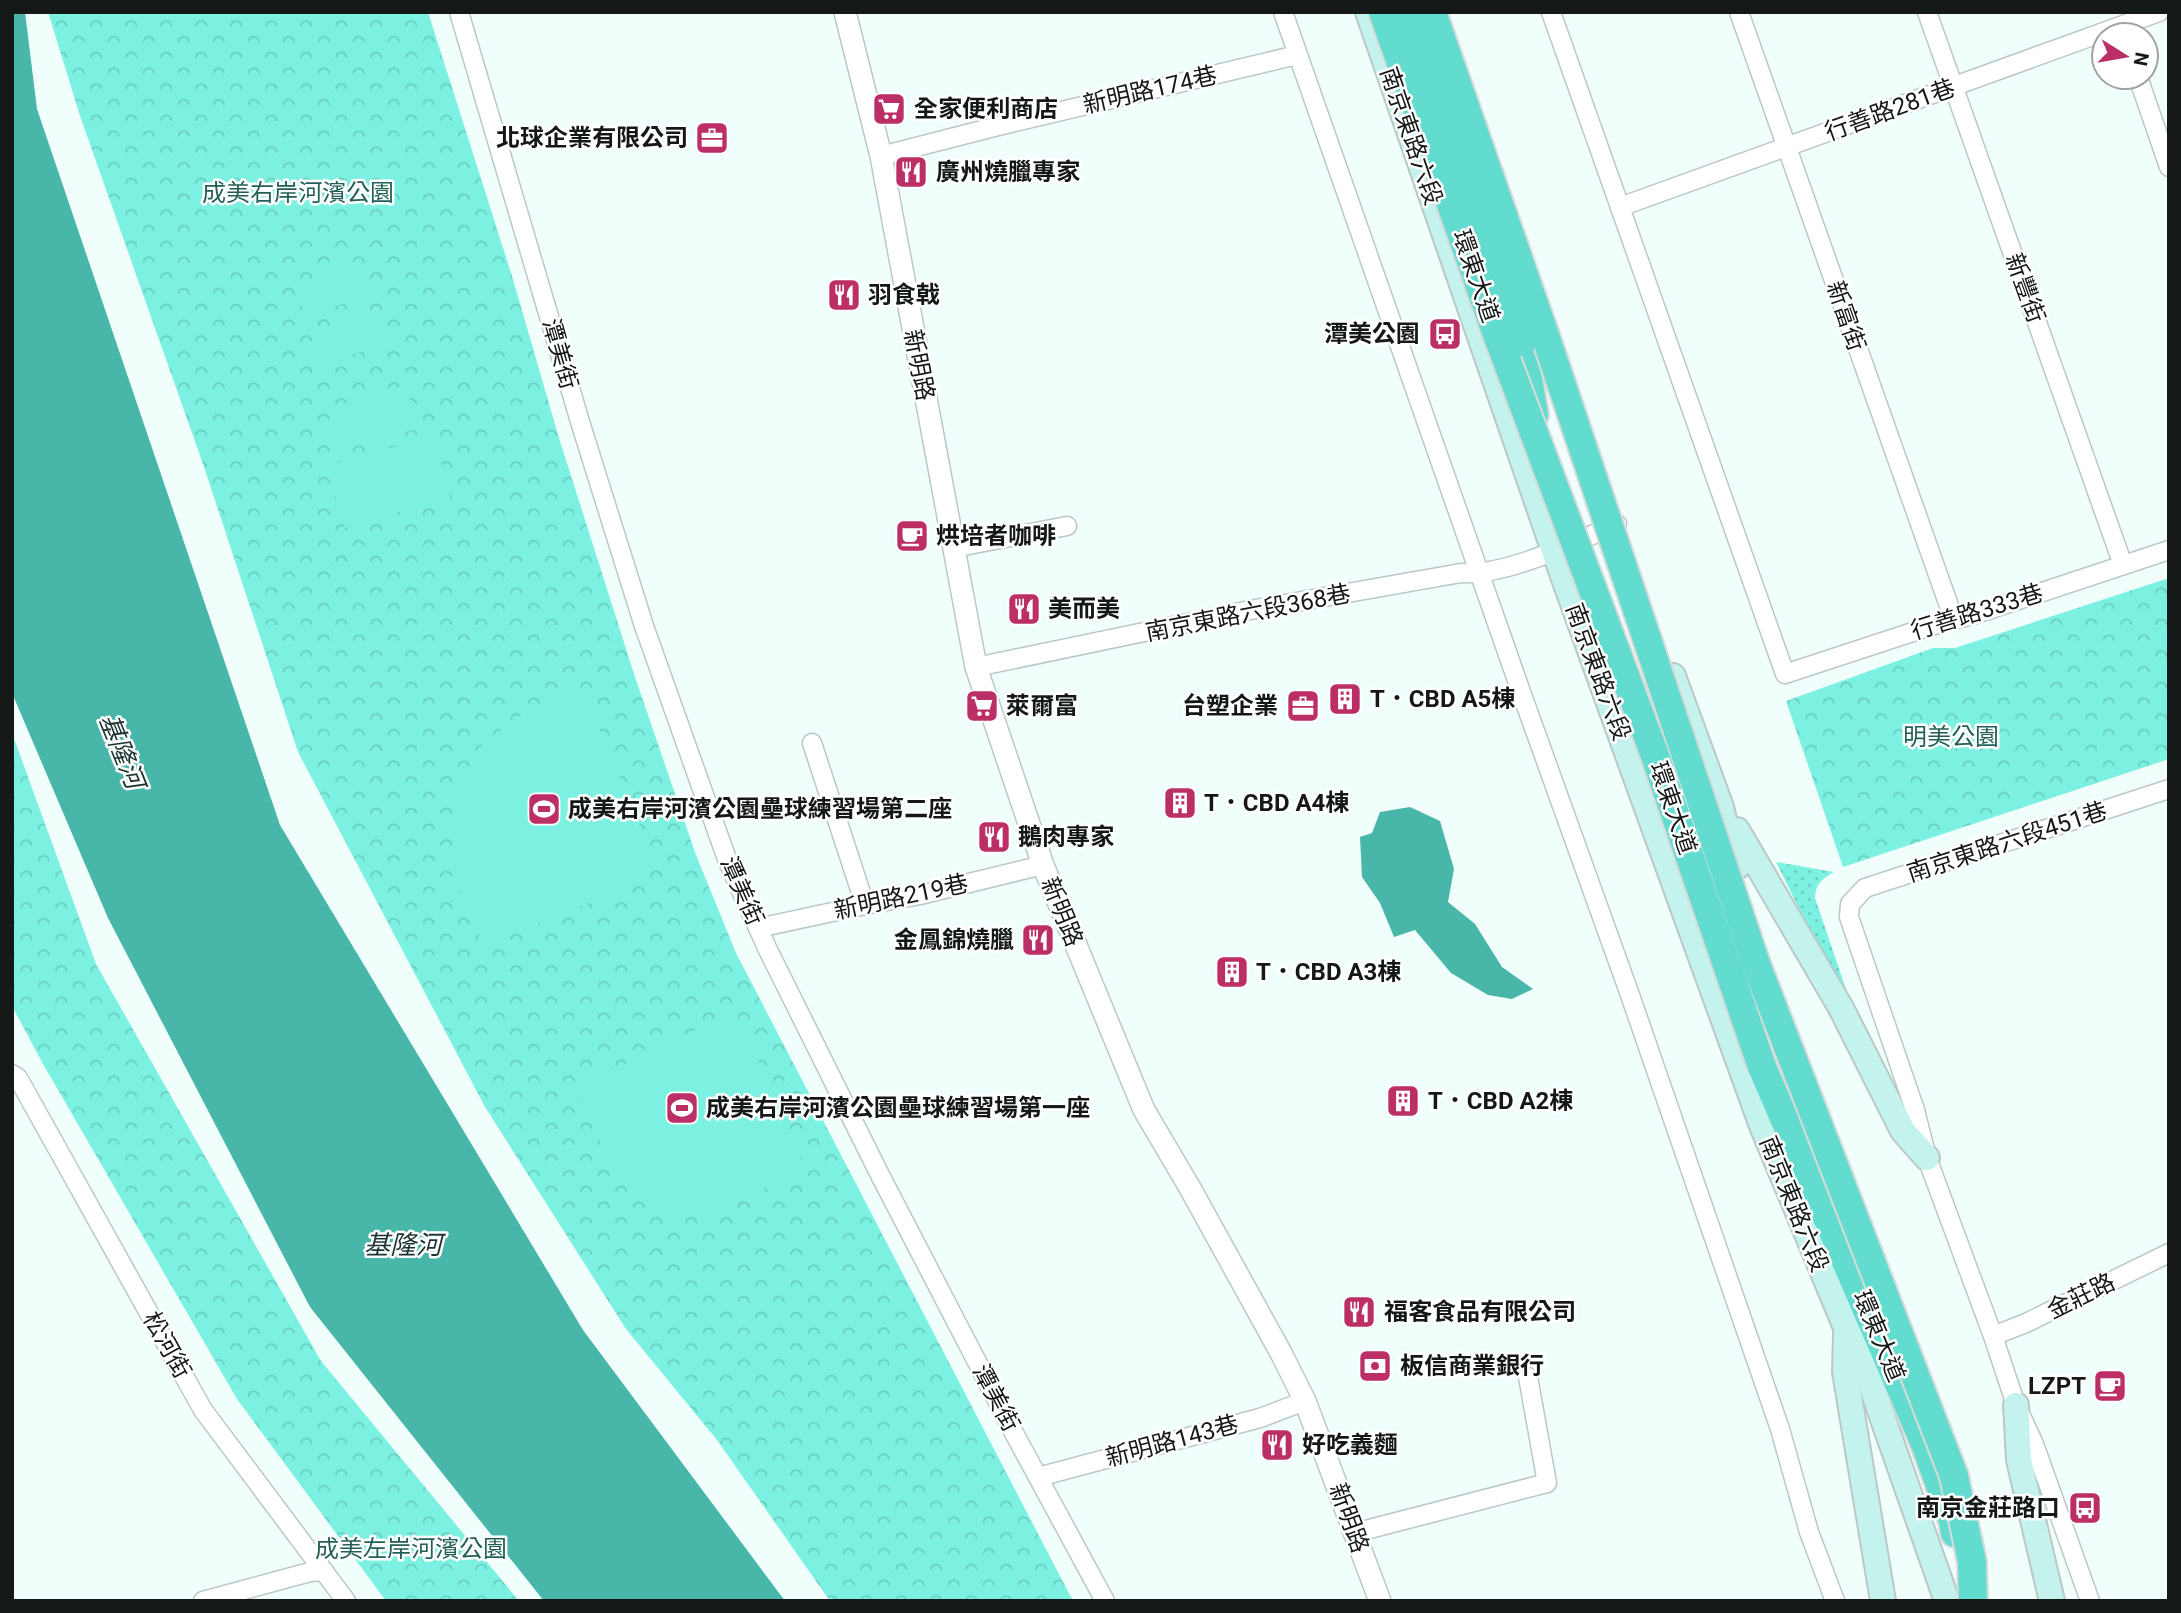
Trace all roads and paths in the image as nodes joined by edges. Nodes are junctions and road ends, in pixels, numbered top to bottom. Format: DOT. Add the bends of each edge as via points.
graph roads {
  1 [pos="459,12"];
  2 [pos="845,12"];
  3 [pos="1283,12"];
  4 [pos="1368,12"];
  5 [pos="1383,12"];
  6 [pos="1406,12"];
  7 [pos="1432,12"];
  8 [pos="1444,12"];
  9 [pos="1551,12"];
  10 [pos="1739,12"];
  11 [pos="1927,12"];
  12 [pos="2159,12"];
  13 [pos="2141,21"];
  14 [pos="2090,41"];
  15 [pos="1297,55"];
  16 [pos="1460,59"];
  17 [pos="1393,84"];
  18 [pos="1954,87"];
  19 [pos="2143,91"];
  20 [pos="1786,147"];
  21 [pos="881,156"];
  22 [pos="2169,167"];
  23 [pos="1620,207"];
  24 [pos="1522,342"];
  25 [pos="1575,423"];
  26 [pos="1540,449"];
  27 [pos="1617,524"];
  28 [pos="1067,526"];
  29 [pos="953,548"];
  30 [pos="2169,550"];
  31 [pos="1554,551"];
  32 [pos="2123,565"];
  33 [pos="1480,574"];
  34 [pos="1954,620"];
  35 [pos="976,667"];
  36 [pos="812,743"];
  37 [pos="2169,789"];
  38 [pos="1721,807"];
  39 [pos="1043,865"];
  40 [pos="865,905"];
  41 [pos="758,928"];
  42 [pos="12,1073"];
  43 [pos="1927,1158"];
  44 [pos="2169,1253"];
  45 [pos="1846,1330"];
  46 [pos="1993,1336"];
  47 [pos="1528,1377"];
  48 [pos="1305,1401"];
  49 [pos="2016,1405"];
  50 [pos="1038,1478"];
  51 [pos="1354,1533"];
  52 [pos="324,1571"];
  53 [pos="203,1601"];
  54 [pos="346,1601"];
  55 [pos="1105,1601"];
  56 [pos="1380,1601"];
  57 [pos="1835,1601"];
  58 [pos="1883,1601"];
  59 [pos="1947,1601"];
  60 [pos="1966,1601"];
  61 [pos="1973,1601"];
  62 [pos="1982,1601"];
  63 [pos="2052,1601"];
  64 [pos="2090,1601"];
  1 -- 41 [label="street, 潭美街" via="644,626 728,862"];
  2 -- 21 [label="street, 新明路"];
  3 -- 15 [label="street"];
  4 -- 17 [label="main road, 南京東路六段"];
  5 -- 26 [label="highway, 環東大道, bridge"];
  6 -- 24 [label="highway, bridge"];
  7 -- 25 [label="highway, 環東大道, bridge"];
  8 -- 16 [label="main road, 南京東路六段"];
  9 -- 23 [label="street"];
  10 -- 20 [label="street, 新富街"];
  11 -- 18 [label="street, 新豐街"];
  12 -- 13 [label="street, 行善路281巷"];
  14 -- 18 [label="street, 行善路281巷"];
  15 -- 21 [label="street, 新明路174巷"];
  15 -- 33 [label="street"];
  16 -- 17 [label="main road"];
  16 -- 27 [label="main road, 南京東路六段"];
  17 -- 31 [label="main road, 南京東路六段"];
  18 -- 20 [label="street, 行善路281巷"];
  18 -- 32 [label="street, 新豐街"];
  19 -- 22 [label="street"];
  20 -- 23 [label="street, 行善路281巷"];
  20 -- 34 [label="street, 新富街"];
  21 -- 29 [label="street, 新明路"];
  23 -- 34 [label="street, 行善路333巷" via="1785,674"];
  24 -- 25 [label="highway, bridge"];
  24 -- 26 [label="highway, bridge"];
  25 -- 61 [label="highway, 環東大道, bridge" via="1756,964 1954,1476 1972,1562"];
  26 -- 60 [label="highway, 環東大道, bridge" via="1654,753 1762,1067 1925,1444 1952,1521"];
  27 -- 31 [label="street, 南京東路六段368巷"];
  27 -- 38 [label="main road, 南京東路六段"];
  28 -- 29 [label="street"];
  29 -- 35 [label="street, 新明路"];
  30 -- 32 [label="street, 行善路333巷"];
  31 -- 33 [label="street, 南京東路六段368巷"];
  31 -- 45 [label="main road, 南京東路六段" via="1762,1126"];
  32 -- 34 [label="street, 行善路333巷"];
  33 -- 35 [label="street, 南京東路六段368巷" via="1461,573 1245,611"];
  33 -- 57 [label="street" via="1639,1020"];
  35 -- 39 [label="street, 新明路"];
  36 -- 40 [label="street"];
  37 -- 43 [label="street, 南京東路六段451巷" via="1865,888 1850,904 1849,917"];
  38 -- 43 [label="main road" via="1840,1008 1903,1131"];
  38 -- 62 [label="main road, 南京東路六段" via="1837,1177 1854,1250"];
  39 -- 40 [label="street, 新明路219巷"];
  39 -- 48 [label="street, 新明路" via="1144,1110"];
  40 -- 41 [label="street, 新明路219巷"];
  41 -- 50 [label="street, 潭美街"];
  42 -- 52 [label="street, 松河街" via="203,1410"];
  43 -- 46 [label="street"];
  44 -- 46 [label="street, 金莊路"];
  45 -- 58 [label="main road" via="1845,1371"];
  45 -- 59 [label="main road, 南京東路六段" via="1865,1368"];
  46 -- 49 [label="street"];
  47 -- 51 [label="street" via="1548,1483"];
  48 -- 50 [label="street, 新明路143巷" via="1260,1418"];
  48 -- 51 [label="street, 新明路"];
  49 -- 63 [label="main road" via="2019,1460"];
  49 -- 64 [label="street"];
  50 -- 55 [label="street, 潭美街"];
  51 -- 56 [label="street, 新明路"];
  52 -- 53 [label="street"];
  52 -- 54 [label="street, 松河街"];
}
